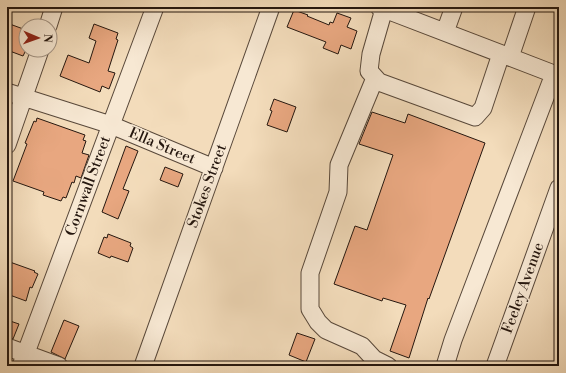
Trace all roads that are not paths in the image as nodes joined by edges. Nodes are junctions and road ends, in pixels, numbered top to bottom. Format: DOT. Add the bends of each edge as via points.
graph roads {
  1 [pos="54,7"];
  2 [pos="155,7"];
  3 [pos="271,7"];
  4 [pos="454,7"];
  5 [pos="527,7"];
  6 [pos="381,8"];
  7 [pos="51,18"];
  8 [pos="445,32"];
  9 [pos="506,56"];
  10 [pos="37,58"];
  11 [pos="556,75"];
  12 [pos="375,78"];
  13 [pos="7,92"];
  14 [pos="24,98"];
  15 [pos="111,125"];
  16 [pos="7,145"];
  17 [pos="214,168"];
  18 [pos="559,188"];
  19 [pos="7,347"];
  20 [pos="24,360"];
  21 [pos="59,366"];
  22 [pos="143,366"];
  23 [pos="388,366"];
  24 [pos="445,366"];
  25 [pos="495,366"];
  1 -- 7 [label="street"];
  2 -- 15 [label="street, Cornwall Street"];
  3 -- 17 [label="street, Stokes Street"];
  4 -- 8 [label="street"];
  5 -- 9 [label="street"];
  6 -- 8 [label="street"];
  6 -- 12 [label="street" via="369,71"];
  8 -- 9 [label="street"];
  9 -- 11 [label="street"];
  9 -- 12 [label="street" via="483,108 475,117 379,82"];
  10 -- 14 [label="street"];
  11 -- 24 [label="street"];
  12 -- 23 [label="street" via="339,165 338,192 310,273 310,309 326,330 362,346 374,359"];
  13 -- 14 [label="street, Ella Street"];
  14 -- 15 [label="street, Ella Street"];
  14 -- 16 [label="street"];
  15 -- 17 [label="street, Ella Street"];
  15 -- 20 [label="street, Cornwall Street"];
  17 -- 22 [label="street, Stokes Street"];
  18 -- 25 [label="street, Feeley Avenue"];
  19 -- 20 [label="street"];
  20 -- 21 [label="street"];
}
